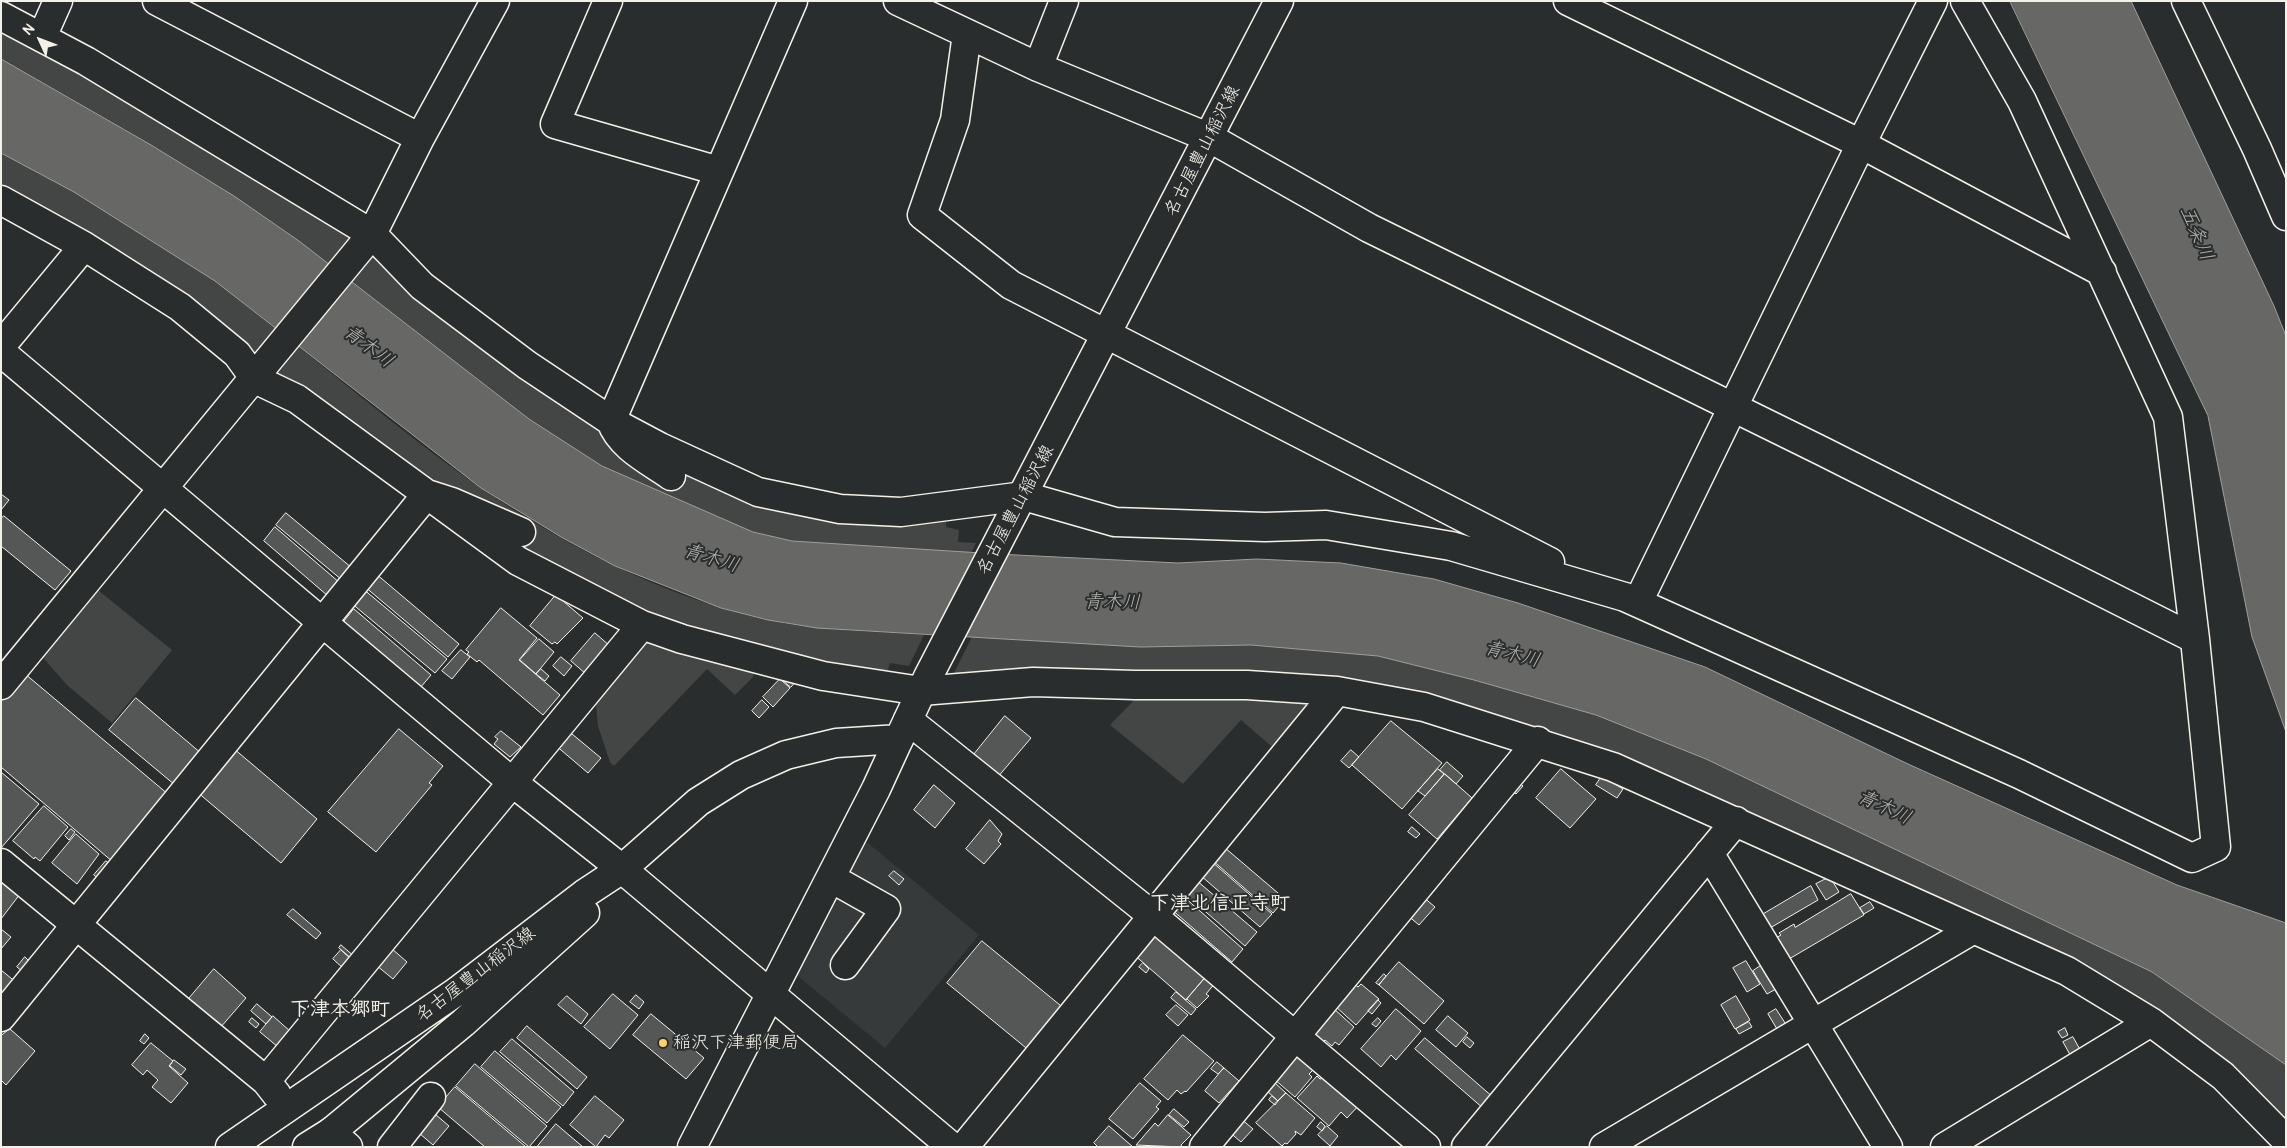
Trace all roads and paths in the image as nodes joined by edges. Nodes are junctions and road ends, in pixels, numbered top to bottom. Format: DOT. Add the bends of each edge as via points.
graph roads {
  1 [pos="58,1"];
  2 [pos="158,1"];
  3 [pos="495,1"];
  4 [pos="608,1"];
  5 [pos="793,1"];
  6 [pos="898,1"];
  7 [pos="1064,1"];
  8 [pos="1279,1"];
  9 [pos="1568,1"];
  10 [pos="1933,1"];
  11 [pos="1965,1"];
  12 [pos="2186,1"];
  13 [pos="1,16"];
  14 [pos="967,34"];
  15 [pos="42,37"];
  16 [pos="1038,67"];
  17 [pos="420,138"];
  18 [pos="1210,138"];
  19 [pos="1861,144"];
  20 [pos="719,171"];
  21 [pos="1,200"];
  22 [pos="2286,216"];
  23 [pos="369,237"];
  24 [pos="84,246"];
  25 [pos="2102,272"];
  26 [pos="1106,336"];
  27 [pos="1,346"];
  28 [pos="1,352"];
  29 [pos="258,375"];
  30 [pos="1733,407"];
  31 [pos="611,421"];
  32 [pos="672,476"];
  33 [pos="163,490"];
  34 [pos="427,494"];
  35 [pos="1019,504"];
  36 [pos="521,532"];
  37 [pos="1565,580"];
  38 [pos="1638,602"];
  39 [pos="323,623"];
  40 [pos="642,625"];
  41 [pos="2195,639"];
  42 [pos="924,684"];
  43 [pos="1,685"];
  44 [pos="1338,691"];
  45 [pos="903,729"];
  46 [pos="1538,741"];
  47 [pos="512,782"];
  48 [pos="1736,821"];
  49 [pos="1709,853"];
  50 [pos="1,863"];
  51 [pos="622,869"];
  52 [pos="831,878"];
  53 [pos="1152,916"];
  54 [pos="77,925"];
  55 [pos="1974,929"];
  56 [pos="845,964"];
  57 [pos="770,995"];
  58 [pos="1,1017"];
  59 [pos="2151,1022"];
  60 [pos="1814,1023"];
  61 [pos="1296,1037"];
  62 [pos="266,1081"];
  63 [pos="431,1097"];
  64 [pos="287,1109"];
  65 [pos="340,1139"];
  66 [pos="2286,1140"];
  67 [pos="230,1147"];
  68 [pos="307,1147"];
  69 [pos="392,1147"];
  70 [pos="692,1147"];
  71 [pos="952,1147"];
  72 [pos="964,1147"];
  73 [pos="1204,1147"];
  74 [pos="1426,1147"];
  75 [pos="1466,1147"];
  76 [pos="1604,1147"];
  77 [pos="1888,1147"];
  78 [pos="1945,1147"];
  1 -- 15 [label="street"];
  2 -- 17 [label="street"];
  3 -- 17 [label="street"];
  4 -- 20 [label="street" via="555,124"];
  5 -- 20 [label="street"];
  6 -- 14 [label="street"];
  7 -- 16 [label="street"];
  8 -- 18 [label="street, 名古屋豊山稲沢線"];
  9 -- 19 [label="street"];
  10 -- 19 [label="street"];
  11 -- 25 [label="street" via="2022,101"];
  12 -- 22 [label="street"];
  13 -- 15 [label="street"];
  14 -- 16 [label="street"];
  14 -- 26 [label="street" via="955,120 922,215 1011,285"];
  15 -- 23 [label="street" via="95,66"];
  16 -- 18 [label="street"];
  17 -- 23 [label="street"];
  18 -- 26 [label="street, 名古屋豊山稲沢線"];
  18 -- 30 [label="street" via="1369,228"];
  19 -- 25 [label="street"];
  19 -- 30 [label="street"];
  20 -- 31 [label="street"];
  21 -- 24 [label="street"];
  23 -- 29 [label="street"];
  23 -- 31 [label="street" via="422,286 527,365"];
  24 -- 27 [label="street"];
  24 -- 29 [label="street" via="180,307"];
  25 -- 41 [label="street" via="2168,417"];
  26 -- 35 [label="street, 名古屋豊山稲沢線"];
  26 -- 37 [label="street" via="1553,563"];
  28 -- 33 [label="street"];
  29 -- 33 [label="street"];
  29 -- 34 [label="street"];
  30 -- 38 [label="street"];
  30 -- 41 [label="street"];
  31 -- 32 [label="street" via="615,434 629,447"];
  31 -- 35 [label="street" via="758,492 840,509 901,512"];
  33 -- 39 [label="street"];
  33 -- 43 [label="street"];
  34 -- 36 [label="street"];
  34 -- 39 [label="street"];
  34 -- 40 [label="street" via="518,561"];
  35 -- 37 [label="street" via="1115,522 1326,526 1451,546"];
  35 -- 42 [label="street, 名古屋豊山稲沢線"];
  37 -- 38 [label="street"];
  38 -- 41 [label="street" via="2018,774 2192,858 2216,847"];
  39 -- 47 [label="street"];
  39 -- 54 [label="street"];
  40 -- 42 [label="street" via="682,639 822,676"];
  40 -- 47 [label="street"];
  42 -- 44 [label="street" via="1247,685"];
  42 -- 45 [label="street, 名古屋豊山稲沢線"];
  44 -- 46 [label="street" via="1424,707"];
  44 -- 53 [label="street"];
  45 -- 51 [label="street, 名古屋豊山稲沢線" via="786,755 741,775 698,802"];
  45 -- 52 [label="street"];
  45 -- 53 [label="street"];
  46 -- 48 [label="street" via="1613,767"];
  46 -- 61 [label="street"];
  47 -- 51 [label="street"];
  47 -- 62 [label="street"];
  48 -- 49 [label="street"];
  48 -- 55 [label="street"];
  49 -- 60 [label="street"];
  49 -- 75 [label="street"];
  50 -- 54 [label="street"];
  51 -- 57 [label="street"];
  51 -- 64 [label="street, 名古屋豊山稲沢線" via="584,894 456,992"];
  51 -- 65 [label="street, 名古屋豊山稲沢線" via="602,899"];
  52 -- 56 [label="street" via="886,909"];
  52 -- 57 [label="street"];
  53 -- 61 [label="street"];
  53 -- 72 [label="street"];
  54 -- 58 [label="street"];
  54 -- 62 [label="street"];
  55 -- 59 [label="street" via="2067,971"];
  55 -- 60 [label="street"];
  57 -- 70 [label="street"];
  57 -- 71 [label="street"];
  59 -- 66 [label="street" via="2223,1076"];
  59 -- 78 [label="street"];
  60 -- 76 [label="street"];
  60 -- 77 [label="street"];
  61 -- 73 [label="street"];
  61 -- 74 [label="street"];
  62 -- 64 [label="street"];
  63 -- 69 [label="street"];
  64 -- 67 [label="street, 名古屋豊山稲沢線"];
  65 -- 68 [label="street, 名古屋豊山稲沢線"];
}
